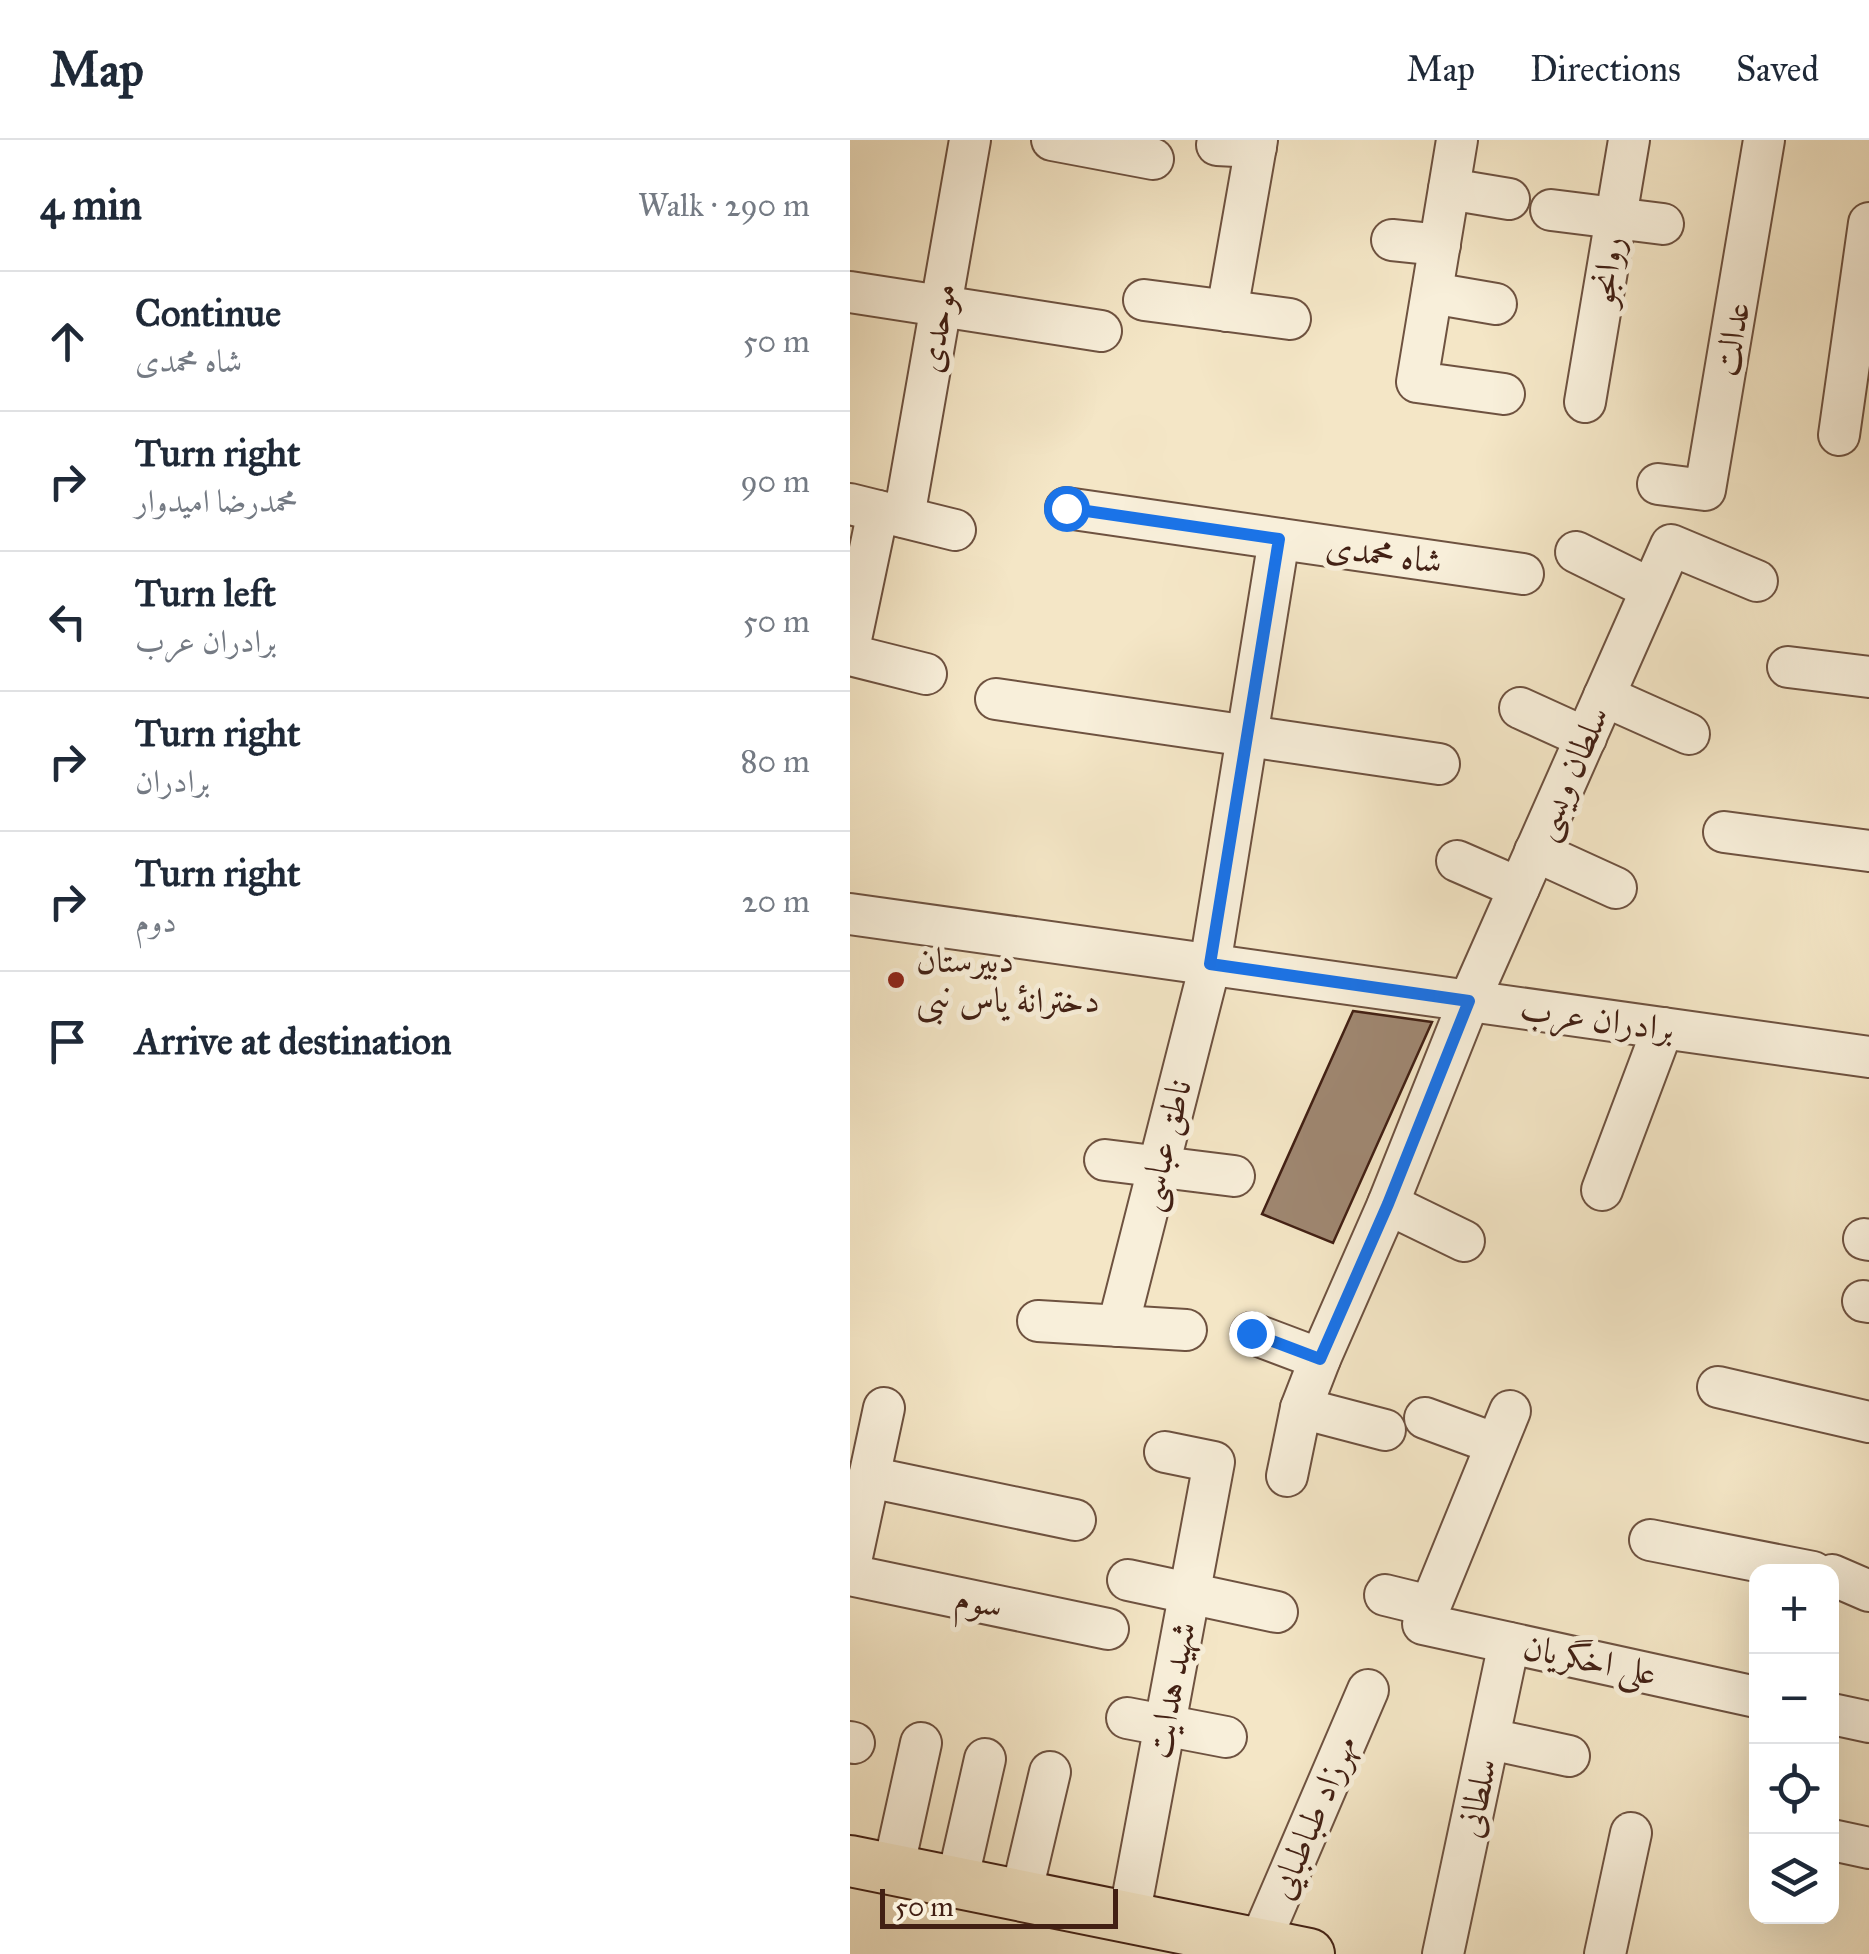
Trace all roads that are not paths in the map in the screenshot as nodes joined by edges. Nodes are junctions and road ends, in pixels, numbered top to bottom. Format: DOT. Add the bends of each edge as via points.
graph roads {
  1 [pos="970,140"];
  2 [pos="1052,140"];
  3 [pos="1457,140"];
  4 [pos="1628,140"];
  5 [pos="1764,140"];
  6 [pos="1243,144"];
  7 [pos="1153,159"];
  8 [pos="1449,189"];
  9 [pos="1509,200"];
  10 [pos="1552,210"];
  11 [pos="1616,218"];
  12 [pos="1869,223"];
  13 [pos="1664,224"];
  14 [pos="1392,240"];
  15 [pos="1440,245"];
  16 [pos="850,292"];
  17 [pos="1432,293"];
  18 [pos="1144,300"];
  19 [pos="941,304"];
  20 [pos="1496,304"];
  21 [pos="1227,311"];
  22 [pos="1290,319"];
  23 [pos="1101,331"];
  24 [pos="1504,394"];
  25 [pos="1585,402"];
  26 [pos="1840,435"];
  27 [pos="1658,484"];
  28 [pos="1066,508"];
  29 [pos="878,510"];
  30 [pos="955,530"];
  31 [pos="1279,539"];
  32 [pos="1576,552"];
  33 [pos="1523,574"];
  34 [pos="1757,581"];
  35 [pos="1651,589"];
  36 [pos="850,644"];
  37 [pos="850,655"];
  38 [pos="1788,667"];
  39 [pos="926,674"];
  40 [pos="1869,677"];
  41 [pos="1604,696"];
  42 [pos="996,699"];
  43 [pos="1520,708"];
  44 [pos="1689,734"];
  45 [pos="1247,736"];
  46 [pos="1586,738"];
  47 [pos="1439,764"];
  48 [pos="1724,832"];
  49 [pos="1869,850"];
  50 [pos="1536,851"];
  51 [pos="1457,861"];
  52 [pos="1520,888"];
  53 [pos="1616,888"];
  54 [pos="850,914"];
  55 [pos="1210,964"];
  56 [pos="1469,1001"];
  57 [pos="1663,1028"];
  58 [pos="1869,1057"];
  59 [pos="1105,1160"];
  60 [pos="1158,1168"];
  61 [pos="1234,1176"];
  62 [pos="1602,1190"];
  63 [pos="1388,1204"];
  64 [pos="1464,1240"];
  65 [pos="1038,1321"];
  66 [pos="1118,1326"];
  67 [pos="1186,1330"];
  68 [pos="1251,1333"];
  69 [pos="1320,1359"];
  70 [pos="1718,1387"];
  71 [pos="884,1408"];
  72 [pos="1302,1408"];
  73 [pos="1425,1418"];
  74 [pos="1869,1422"];
  75 [pos="1385,1430"];
  76 [pos="1164,1452"];
  77 [pos="1286,1476"];
  78 [pos="861,1495"];
  79 [pos="1075,1520"];
  80 [pos="1650,1540"];
  81 [pos="1772,1564"];
  82 [pos="850,1566"];
  83 [pos="850,1574"];
  84 [pos="1839,1578"];
  85 [pos="1128,1580"];
  86 [pos="1869,1591"];
  87 [pos="1190,1593"];
  88 [pos="1385,1595"];
  89 [pos="1277,1612"];
  90 [pos="1426,1615"];
  91 [pos="1108,1629"];
  92 [pos="1509,1642"];
  93 [pos="1368,1690"];
  94 [pos="1749,1695"];
  95 [pos="1839,1716"];
  96 [pos="1146,1722"];
  97 [pos="1869,1722"];
  98 [pos="1226,1737"];
  99 [pos="1490,1738"];
  100 [pos="921,1742"];
  101 [pos="1568,1756"];
  102 [pos="985,1760"];
  103 [pos="1050,1772"];
  104 [pos="1632,1833"];
  105 [pos="1839,1842"];
  106 [pos="1869,1848"];
  107 [pos="871,1865"];
  108 [pos="958,1882"];
  109 [pos="1021,1896"];
  110 [pos="1128,1917"];
  111 [pos="1289,1951"];
  112 [pos="1444,1954"];
  113 [pos="1605,1954"];
  1 -- 19 [label="street, موحدی"];
  2 -- 7 [label="street"];
  3 -- 8 [label="street"];
  4 -- 11 [label="street, روانجو"];
  5 -- 27 [label="street, عدالت" via="1705,490"];
  6 -- 21 [label="street"];
  8 -- 9 [label="street"];
  8 -- 15 [label="street"];
  10 -- 11 [label="street"];
  11 -- 13 [label="street"];
  11 -- 25 [label="street, روانجو"];
  12 -- 26 [label="street"];
  14 -- 15 [label="street"];
  15 -- 17 [label="street"];
  16 -- 19 [label="street"];
  17 -- 20 [label="street"];
  17 -- 24 [label="street" via="1417,382"];
  18 -- 21 [label="street"];
  19 -- 23 [label="street"];
  19 -- 29 [label="street, موحدی" via="926,394"];
  21 -- 22 [label="street"];
  28 -- 31 [label="street, شاه محمدی"];
  29 -- 30 [label="street"];
  29 -- 36 [label="street, موحدی"];
  31 -- 33 [label="street, شاه محمدی"];
  31 -- 45 [label="street, ناطق عباسی"];
  32 -- 35 [label="street"];
  34 -- 35 [label="street, سلطان ویسی" via="1671,545"];
  35 -- 41 [label="street, سلطان ویسی"];
  37 -- 39 [label="street"];
  38 -- 40 [label="street"];
  41 -- 44 [label="street"];
  41 -- 46 [label="street, سلطان ویسی"];
  42 -- 45 [label="street"];
  43 -- 46 [label="street"];
  45 -- 47 [label="street"];
  45 -- 55 [label="street, ناطق عباسی"];
  46 -- 50 [label="street, سلطان ویسی"];
  48 -- 49 [label="street"];
  50 -- 52 [label="street, سلطان ویسی"];
  50 -- 53 [label="street"];
  51 -- 52 [label="street"];
  52 -- 56 [label="street, سلطان ویسی"];
  54 -- 55 [label="street, برادران عرب"];
  55 -- 56 [label="street, برادران عرب"];
  55 -- 60 [label="street, ناطق عباسی"];
  56 -- 57 [label="street, برادران عرب"];
  56 -- 63 [label="street, سلطان ویسی"];
  57 -- 58 [label="street, برادران عرب"];
  57 -- 62 [label="street"];
  59 -- 60 [label="street"];
  60 -- 61 [label="street"];
  60 -- 66 [label="street, ناطق عباسی"];
  63 -- 64 [label="street"];
  63 -- 69 [label="street, سلطان ویسی"];
  65 -- 66 [label="street"];
  66 -- 67 [label="street"];
  68 -- 69 [label="street"];
  69 -- 72 [label="street, سلطان ویسی"];
  70 -- 74 [label="street"];
  71 -- 78 [label="street"];
  72 -- 75 [label="street"];
  72 -- 77 [label="street, سلطان ویسی"];
  73 -- 90 [label="street" via="1503,1428"];
  76 -- 87 [label="street, شهید هدایت" via="1214,1462"];
  78 -- 79 [label="street"];
  78 -- 82 [label="street"];
  80 -- 81 [label="street"];
  83 -- 91 [label="street, سوم"];
  84 -- 86 [label="street"];
  85 -- 87 [label="street"];
  87 -- 89 [label="street"];
  87 -- 96 [label="street, شهید هدایت"];
  88 -- 90 [label="street, علی اخگریان"];
  90 -- 92 [label="street, علی اخگریان"];
  92 -- 94 [label="street, علی اخگریان"];
  92 -- 99 [label="street, سلطانی"];
  93 -- 111 [label="street, مهرزاد طباطبایی"];
  95 -- 97 [label="street"];
  96 -- 98 [label="street"];
  96 -- 110 [label="street, شهید هدایت"];
  99 -- 101 [label="street"];
  99 -- 112 [label="street, سلطانی"];
  100 -- 107 [label="street"];
  102 -- 108 [label="street"];
  103 -- 109 [label="street"];
  104 -- 113 [label="street"];
  105 -- 106 [label="street"];
  107 -- 108 [label="main road"];
  108 -- 109 [label="main road"];
  109 -- 110 [label="main road"];
  110 -- 111 [label="main road"];
}
